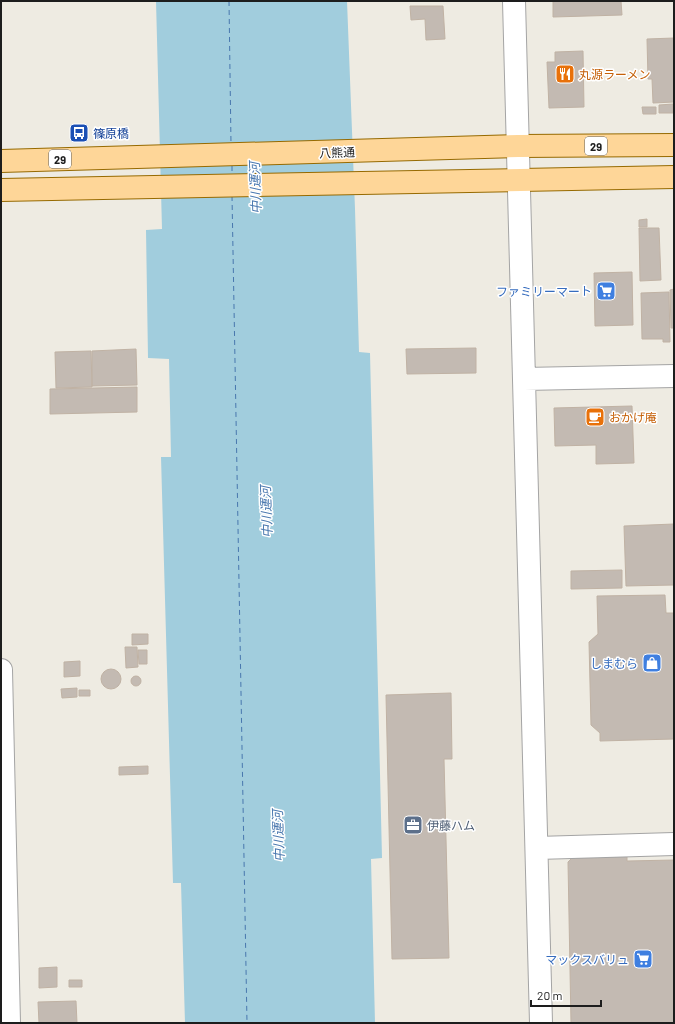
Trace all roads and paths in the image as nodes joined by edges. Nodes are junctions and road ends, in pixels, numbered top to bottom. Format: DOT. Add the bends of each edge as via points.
graph roads {
  1 [pos="514,1"];
  2 [pos="674,145"];
  3 [pos="518,146"];
  4 [pos="1,161"];
  5 [pos="674,176"];
  6 [pos="519,179"];
  7 [pos="1,190"];
  8 [pos="674,376"];
  9 [pos="524,379"];
  10 [pos="1,670"];
  11 [pos="674,844"];
  12 [pos="536,848"];
  13 [pos="3,878"];
  14 [pos="9,1023"];
  15 [pos="541,1023"];
  1 -- 3 [label="street"];
  2 -- 3 [label="main road, 八熊通 / 29"];
  3 -- 4 [label="main road, 八熊通 / 29"];
  3 -- 6 [label="street"];
  5 -- 6 [label="main road"];
  6 -- 7 [label="main road"];
  6 -- 9 [label="street"];
  8 -- 9 [label="street"];
  9 -- 12 [label="street"];
  10 -- 13 [label="street"];
  11 -- 12 [label="street"];
  12 -- 15 [label="street"];
  13 -- 14 [label="street"];
}
